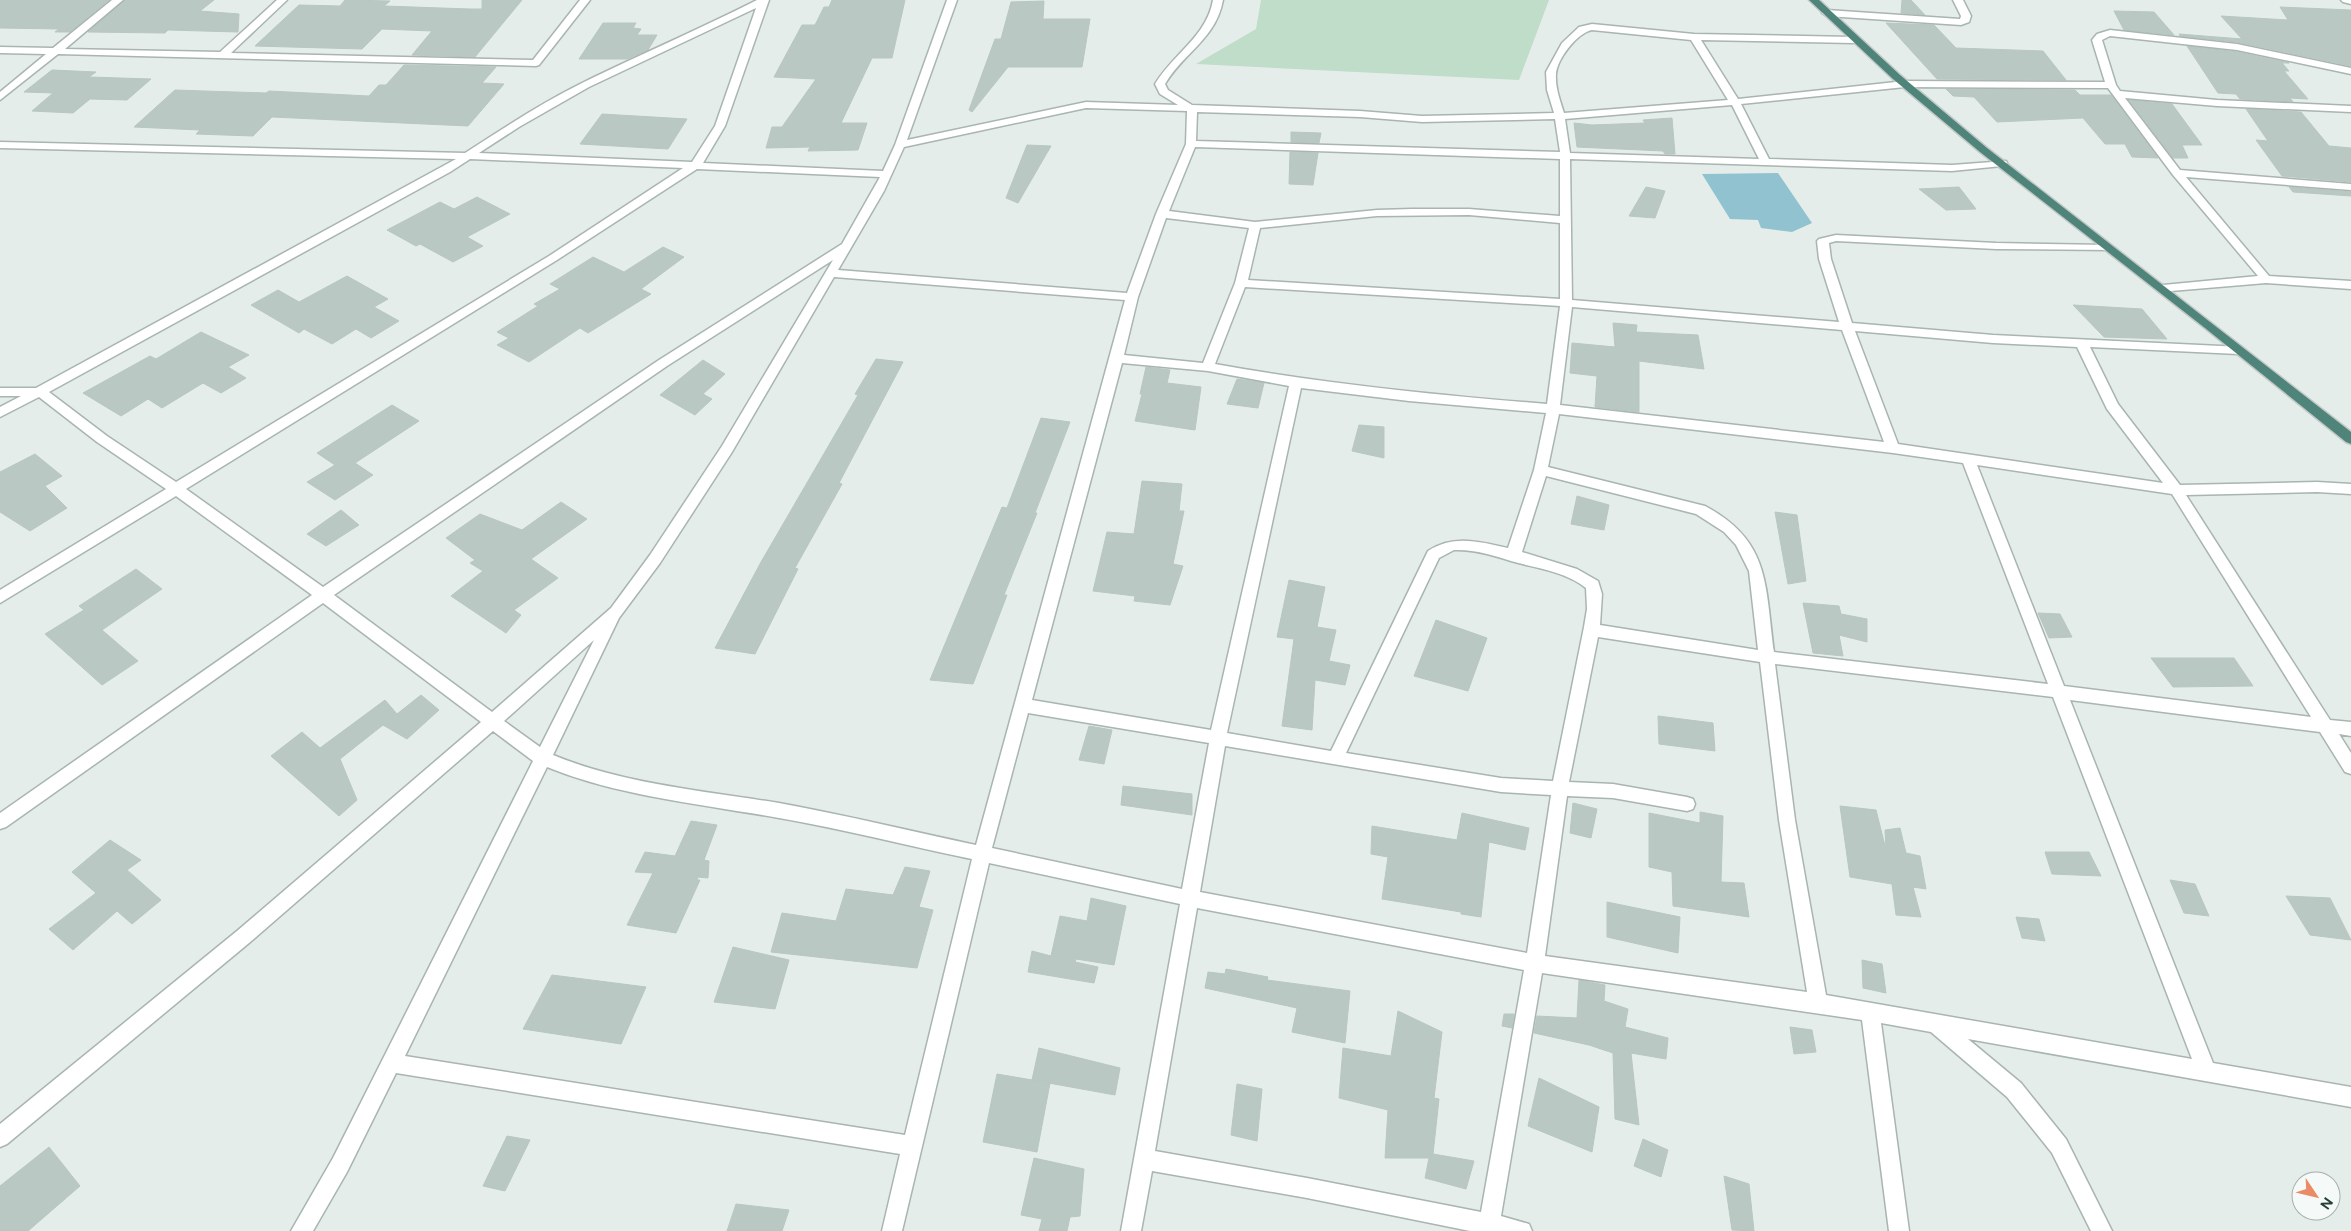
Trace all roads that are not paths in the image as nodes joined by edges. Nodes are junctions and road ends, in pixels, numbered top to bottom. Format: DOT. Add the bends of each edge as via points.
graph roads {
  1 [pos="118,0"];
  2 [pos="282,0"];
  3 [pos="585,0"];
  4 [pos="763,0"];
  5 [pos="952,0"];
  6 [pos="1218,0"];
  7 [pos="1814,0"];
  8 [pos="1958,0"];
  9 [pos="2346,0"];
  10 [pos="2351,1"];
  11 [pos="1827,13"];
  12 [pos="1694,37"];
  13 [pos="1853,40"];
  14 [pos="0,50"];
  15 [pos="56,52"];
  16 [pos="223,55"];
  17 [pos="2351,71"];
  18 [pos="1905,84"];
  19 [pos="2114,89"];
  20 [pos="0,97"];
  21 [pos="1735,102"];
  22 [pos="1191,109"];
  23 [pos="2351,109"];
  24 [pos="1560,116"];
  25 [pos="1191,144"];
  26 [pos="0,145"];
  27 [pos="900,145"];
  28 [pos="1565,154"];
  29 [pos="469,156"];
  30 [pos="1765,161"];
  31 [pos="2002,163"];
  32 [pos="696,166"];
  33 [pos="2177,173"];
  34 [pos="887,174"];
  35 [pos="2351,187"];
  36 [pos="1162,214"];
  37 [pos="1565,220"];
  38 [pos="1255,225"];
  39 [pos="850,243"];
  40 [pos="2107,248"];
  41 [pos="830,273"];
  42 [pos="2266,279"];
  43 [pos="1241,283"];
  44 [pos="2351,286"];
  45 [pos="2163,289"];
  46 [pos="1132,297"];
  47 [pos="1566,303"];
  48 [pos="1847,327"];
  49 [pos="2081,342"];
  50 [pos="2238,350"];
  51 [pos="1117,358"];
  52 [pos="1208,368"];
  53 [pos="1296,383"];
  54 [pos="0,392"];
  55 [pos="40,392"];
  56 [pos="1554,409"];
  57 [pos="0,413"];
  58 [pos="2351,439"];
  59 [pos="1893,448"];
  60 [pos="1968,459"];
  61 [pos="1541,470"];
  62 [pos="176,489"];
  63 [pos="2351,489"];
  64 [pos="2176,490"];
  65 [pos="1512,556"];
  66 [pos="323,596"];
  67 [pos="0,597"];
  68 [pos="616,612"];
  69 [pos="1591,630"];
  70 [pos="1767,657"];
  71 [pos="2057,692"];
  72 [pos="1022,705"];
  73 [pos="492,722"];
  74 [pos="2327,726"];
  75 [pos="2351,729"];
  76 [pos="1218,737"];
  77 [pos="542,758"];
  78 [pos="1335,759"];
  79 [pos="2351,767"];
  80 [pos="1558,787"];
  81 [pos="1687,804"];
  82 [pos="0,822"];
  83 [pos="982,854"];
  84 [pos="1189,898"];
  85 [pos="1534,963"];
  86 [pos="1818,1003"];
  87 [pos="1870,1012"];
  88 [pos="1935,1023"];
  89 [pos="390,1063"];
  90 [pos="2207,1072"];
  91 [pos="2351,1096"];
  92 [pos="0,1137"];
  93 [pos="912,1146"];
  94 [pos="1144,1158"];
  95 [pos="1488,1228"];
  96 [pos="302,1231"];
  97 [pos="892,1231"];
  98 [pos="1131,1231"];
  99 [pos="1522,1231"];
  100 [pos="1899,1231"];
  101 [pos="2102,1231"];
  1 -- 15 [label="street"];
  2 -- 16 [label="street"];
  3 -- 16 [label="street" via="536,63"];
  4 -- 29 [label="street" via="586,85 515,125"];
  4 -- 32 [label="street" via="720,126"];
  5 -- 27 [label="street"];
  6 -- 22 [label="street" via="1207,32 1166,72 1160,84 1164,92"];
  7 -- 11 [label="highway"];
  8 -- 11 [label="street" via="1966,16 1966,20 1961,22"];
  9 -- 10 [label="street"];
  11 -- 13 [label="highway"];
  12 -- 13 [label="street"];
  12 -- 21 [label="street"];
  12 -- 24 [label="street" via="1582,29 1565,45 1551,72 1552,90"];
  13 -- 18 [label="highway"];
  14 -- 15 [label="street"];
  15 -- 16 [label="street"];
  15 -- 20 [label="street"];
  17 -- 19 [label="street" via="2236,47 2110,33 2096,40"];
  18 -- 19 [label="street"];
  18 -- 21 [label="street"];
  18 -- 31 [label="highway"];
  19 -- 23 [label="street" via="2217,103"];
  19 -- 33 [label="street"];
  21 -- 24 [label="street"];
  21 -- 30 [label="street"];
  22 -- 24 [label="street" via="1422,119"];
  22 -- 25 [label="street" via="1194,116"];
  22 -- 27 [label="street" via="1086,105"];
  24 -- 28 [label="street"];
  25 -- 28 [label="street"];
  25 -- 36 [label="street"];
  26 -- 29 [label="street"];
  27 -- 34 [label="street"];
  28 -- 30 [label="street"];
  28 -- 37 [label="street"];
  29 -- 32 [label="street"];
  29 -- 55 [label="street"];
  30 -- 31 [label="street" via="1952,168"];
  31 -- 40 [label="highway"];
  32 -- 34 [label="street"];
  32 -- 62 [label="street" via="553,258"];
  33 -- 35 [label="street"];
  33 -- 42 [label="street"];
  34 -- 39 [label="street"];
  36 -- 38 [label="street"];
  36 -- 46 [label="street"];
  37 -- 38 [label="street" via="1469,212 1403,212"];
  37 -- 47 [label="street"];
  38 -- 43 [label="street"];
  39 -- 41 [label="street"];
  39 -- 66 [label="street" via="663,363"];
  40 -- 45 [label="highway"];
  40 -- 48 [label="street" via="1836,238 1823,241 1824,259"];
  41 -- 46 [label="street"];
  41 -- 68 [label="street" via="726,449 655,559"];
  42 -- 44 [label="street"];
  42 -- 45 [label="street"];
  43 -- 47 [label="street"];
  43 -- 52 [label="street"];
  45 -- 50 [label="highway"];
  46 -- 51 [label="street"];
  47 -- 48 [label="street"];
  47 -- 56 [label="street"];
  48 -- 49 [label="street" via="1993,339"];
  48 -- 59 [label="street"];
  49 -- 50 [label="street"];
  49 -- 64 [label="street" via="2112,406"];
  50 -- 58 [label="highway"];
  51 -- 52 [label="street"];
  51 -- 72 [label="street"];
  52 -- 53 [label="street"];
  53 -- 56 [label="street" via="1409,397"];
  53 -- 76 [label="street"];
  54 -- 55 [label="street"];
  55 -- 57 [label="street"];
  55 -- 62 [label="street"];
  56 -- 59 [label="street"];
  56 -- 61 [label="street"];
  59 -- 60 [label="street"];
  60 -- 64 [label="street"];
  60 -- 71 [label="street"];
  61 -- 65 [label="street"];
  61 -- 70 [label="street" via="1700,510 1722,521 1741,538 1756,571"];
  62 -- 66 [label="street"];
  62 -- 67 [label="street"];
  63 -- 64 [label="street"];
  64 -- 74 [label="street"];
  65 -- 69 [label="street" via="1563,569 1593,584 1596,598"];
  65 -- 78 [label="street" via="1464,545 1446,546 1432,555"];
  66 -- 73 [label="street"];
  66 -- 82 [label="street"];
  68 -- 73 [label="street"];
  68 -- 77 [label="street"];
  69 -- 70 [label="street"];
  69 -- 80 [label="street"];
  70 -- 71 [label="street"];
  70 -- 86 [label="street" via="1787,820"];
  71 -- 74 [label="street"];
  71 -- 90 [label="street"];
  72 -- 76 [label="street"];
  72 -- 83 [label="street"];
  73 -- 77 [label="street"];
  73 -- 92 [label="street" via="243,937"];
  74 -- 75 [label="street"];
  74 -- 79 [label="street"];
  76 -- 78 [label="street"];
  76 -- 84 [label="street"];
  77 -- 83 [label="street" via="574,771 662,792 781,811"];
  77 -- 89 [label="street"];
  78 -- 80 [label="street" via="1500,785"];
  80 -- 81 [label="street" via="1613,791"];
  80 -- 85 [label="street"];
  83 -- 84 [label="street"];
  83 -- 93 [label="street"];
  84 -- 85 [label="street"];
  84 -- 94 [label="street"];
  85 -- 86 [label="street"];
  85 -- 95 [label="street"];
  86 -- 87 [label="street"];
  87 -- 88 [label="street"];
  87 -- 100 [label="street"];
  88 -- 90 [label="street"];
  88 -- 101 [label="street" via="2014,1090 2058,1146"];
  89 -- 93 [label="street"];
  89 -- 96 [label="street" via="340,1164"];
  90 -- 91 [label="street"];
  93 -- 97 [label="street"];
  94 -- 95 [label="street" via="1307,1188"];
  94 -- 98 [label="street"];
  95 -- 99 [label="street"];
}
